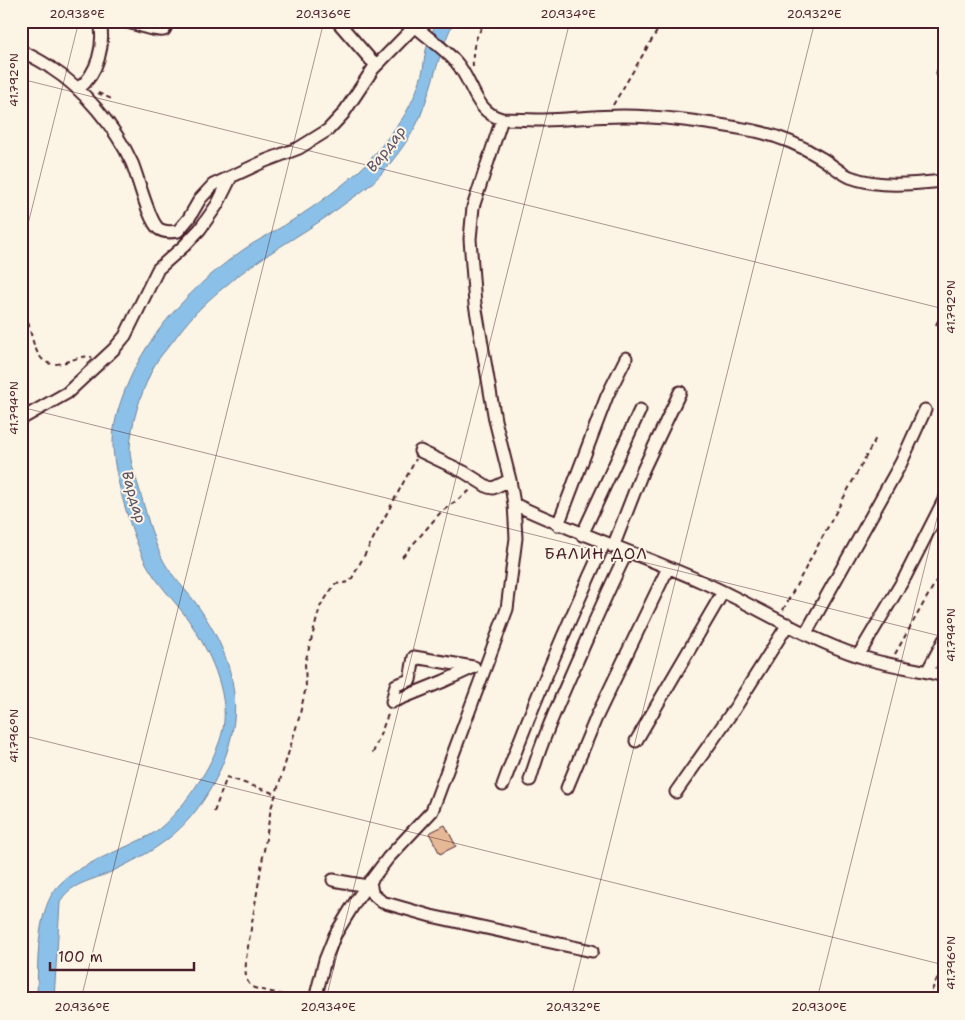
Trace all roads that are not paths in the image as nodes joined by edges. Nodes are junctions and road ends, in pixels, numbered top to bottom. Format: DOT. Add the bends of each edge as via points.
graph roads {
  1 [pos="123,21"];
  2 [pos="169,21"];
  3 [pos="337,21"];
  4 [pos="104,22"];
  5 [pos="416,24"];
  6 [pos="21,51"];
  7 [pos="377,65"];
  8 [pos="78,89"];
  9 [pos="502,119"];
  10 [pos="231,177"];
  11 [pos="944,181"];
  12 [pos="626,358"];
  13 [pos="680,392"];
  14 [pos="640,410"];
  15 [pos="926,410"];
  16 [pos="21,419"];
  17 [pos="420,451"];
  18 [pos="510,480"];
  19 [pos="944,500"];
  20 [pos="514,504"];
  21 [pos="558,525"];
  22 [pos="582,535"];
  23 [pos="609,545"];
  24 [pos="627,552"];
  25 [pos="668,568"];
  26 [pos="723,592"];
  27 [pos="783,622"];
  28 [pos="806,633"];
  29 [pos="944,640"];
  30 [pos="492,652"];
  31 [pos="858,656"];
  32 [pos="473,667"];
  33 [pos="929,672"];
  34 [pos="944,676"];
  35 [pos="636,741"];
  36 [pos="530,780"];
  37 [pos="503,785"];
  38 [pos="567,788"];
  39 [pos="676,792"];
  40 [pos="333,880"];
  41 [pos="369,883"];
  42 [pos="592,951"];
  43 [pos="315,999"];
  1 -- 2 [label="street" via="160,31"];
  3 -- 7 [label="street"];
  4 -- 8 [label="street" via="99,58 88,80"];
  5 -- 7 [label="street"];
  5 -- 9 [label="street" via="457,63 481,105"];
  6 -- 8 [label="street" via="52,68"];
  7 -- 10 [label="street" via="328,130 299,148"];
  8 -- 10 [label="street" via="113,129 132,162 159,229 178,231 213,185"];
  9 -- 11 [label="street" via="658,117 756,132 794,143 844,174 862,180 886,184"];
  9 -- 18 [label="street" via="473,207 470,238 475,304 495,420"];
  10 -- 16 [label="street" via="200,229 158,269 125,336 67,393"];
  12 -- 21 [label="street" via="606,396"];
  13 -- 23 [label="street"];
  14 -- 22 [label="street"];
  15 -- 28 [label="street" via="901,463"];
  17 -- 18 [label="street" via="493,488"];
  18 -- 20 [label="street"];
  19 -- 31 [label="street" via="905,577"];
  20 -- 21 [label="street"];
  20 -- 30 [label="street" via="516,538 507,610"];
  21 -- 22 [label="street"];
  22 -- 23 [label="street"];
  23 -- 24 [label="street"];
  23 -- 37 [label="street" via="558,646"];
  24 -- 25 [label="street"];
  24 -- 36 [label="street" via="565,690"];
  25 -- 26 [label="street"];
  25 -- 38 [label="street" via="596,718"];
  26 -- 27 [label="street"];
  26 -- 35 [label="street"];
  27 -- 28 [label="street"];
  27 -- 39 [label="street" via="735,708"];
  28 -- 31 [label="street"];
  29 -- 33 [label="street"];
  30 -- 32 [label="street"];
  30 -- 41 [label="street" via="432,810"];
  31 -- 33 [label="street"];
  32 -- 32 [label="street" via="444,682 394,701 396,684 410,680 414,657"];
  33 -- 34 [label="street"];
  40 -- 41 [label="street"];
  41 -- 42 [label="street" via="372,893 382,902"];
  41 -- 43 [label="street" via="335,935"];
}
